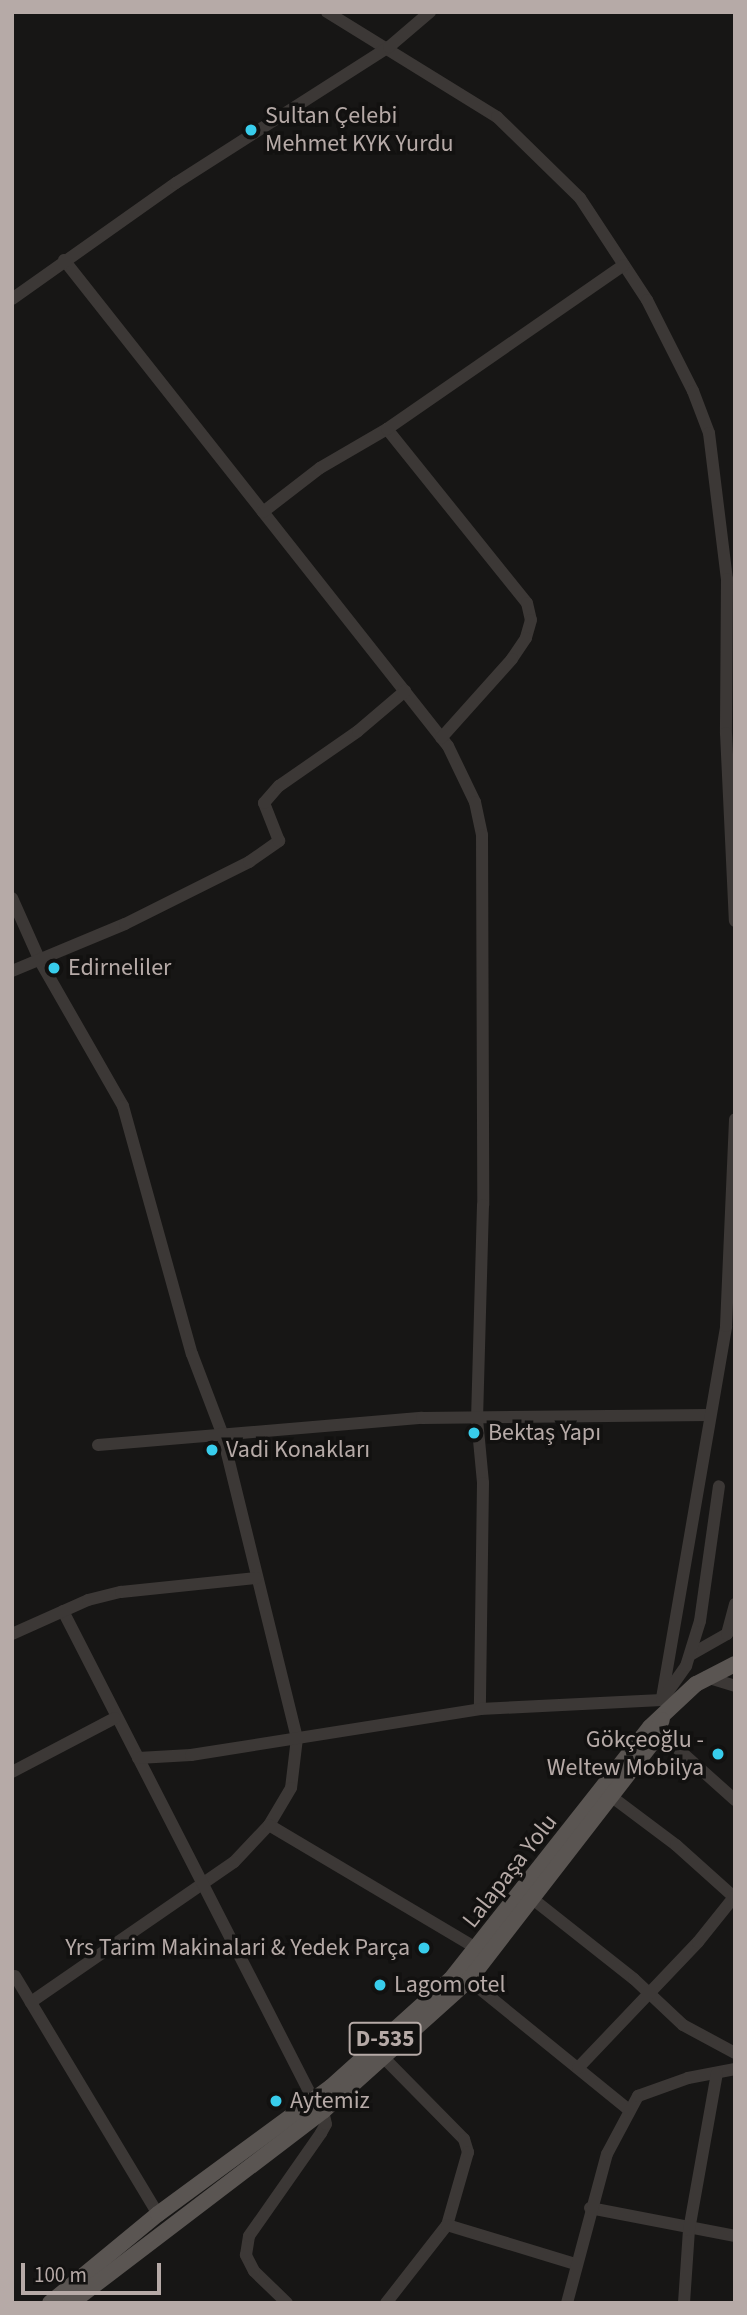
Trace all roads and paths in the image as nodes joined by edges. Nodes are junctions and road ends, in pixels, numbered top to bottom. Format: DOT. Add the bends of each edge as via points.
graph roads {
  1 [pos="327,12"];
  2 [pos="430,12"];
  3 [pos="389,47"];
  4 [pos="64,260"];
  5 [pos="624,265"];
  6 [pos="12,299"];
  7 [pos="387,429"];
  8 [pos="263,512"];
  9 [pos="405,691"];
  10 [pos="441,737"];
  11 [pos="12,898"];
  12 [pos="735,921"];
  13 [pos="40,961"];
  14 [pos="12,971"];
  15 [pos="735,1119"];
  16 [pos="710,1415"];
  17 [pos="477,1419"];
  18 [pos="222,1433"];
  19 [pos="97,1445"];
  20 [pos="719,1486"];
  21 [pos="256,1578"];
  22 [pos="735,1604"];
  23 [pos="63,1611"];
  24 [pos="12,1634"];
  25 [pos="690,1655"];
  26 [pos="735,1664"];
  27 [pos="706,1677"];
  28 [pos="735,1686"];
  29 [pos="480,1709"];
  30 [pos="663,1716"];
  31 [pos="115,1718"];
  32 [pos="297,1738"];
  33 [pos="138,1758"];
  34 [pos="12,1772"];
  35 [pos="612,1797"];
  36 [pos="735,1800"];
  37 [pos="269,1825"];
  38 [pos="204,1886"];
  39 [pos="734,1898"];
  40 [pos="534,1900"];
  41 [pos="478,1949"];
  42 [pos="13,1974"];
  43 [pos="469,1980"];
  44 [pos="650,1994"];
  45 [pos="31,2002"];
  46 [pos="735,2053"];
  47 [pos="384,2058"];
  48 [pos="578,2068"];
  49 [pos="735,2069"];
  50 [pos="717,2073"];
  51 [pos="318,2106"];
  52 [pos="629,2110"];
  53 [pos="590,2208"];
  54 [pos="158,2214"];
  55 [pos="447,2224"];
  56 [pos="690,2230"];
  57 [pos="735,2236"];
  58 [pos="575,2264"];
  59 [pos="50,2303"];
  60 [pos="71,2303"];
  61 [pos="287,2303"];
  62 [pos="386,2303"];
  63 [pos="567,2303"];
  64 [pos="684,2303"];
  1 -- 3 [label="street"];
  2 -- 3 [label="street"];
  3 -- 4 [label="street"];
  3 -- 5 [label="street" via="497,117 580,198"];
  4 -- 6 [label="street"];
  4 -- 8 [label="street"];
  5 -- 7 [label="street"];
  5 -- 12 [label="street" via="647,300 709,433 727,579 726,733"];
  7 -- 8 [label="street" via="320,468"];
  7 -- 10 [label="street" via="527,603 531,620 512,659"];
  8 -- 9 [label="street"];
  9 -- 10 [label="street"];
  9 -- 13 [label="street" via="358,731 279,786 264,803 279,841 249,862"];
  10 -- 17 [label="street" via="466,777 482,835 483,1205"];
  11 -- 13 [label="street"];
  13 -- 14 [label="street"];
  13 -- 18 [label="street" via="123,1106 192,1354"];
  15 -- 16 [label="street" via="726,1326"];
  16 -- 17 [label="street"];
  16 -- 30 [label="street"];
  17 -- 18 [label="street" via="422,1418"];
  17 -- 29 [label="street" via="483,1483"];
  18 -- 19 [label="street"];
  18 -- 21 [label="street"];
  20 -- 25 [label="street" via="707,1587"];
  21 -- 23 [label="street" via="121,1592"];
  21 -- 32 [label="street"];
  22 -- 25 [label="street" via="727,1634"];
  23 -- 24 [label="street"];
  23 -- 31 [label="street"];
  25 -- 30 [label="street"];
  26 -- 27 [label="main road, D-535"];
  27 -- 28 [label="street"];
  27 -- 30 [label="main road, D-535"];
  29 -- 30 [label="street"];
  29 -- 32 [label="street"];
  30 -- 35 [label="main road, Lalapaşa Yolu / D-535"];
  30 -- 36 [label="street"];
  30 -- 41 [label="main road, Lalapaşa Yolu / D-535" via="641,1738"];
  31 -- 33 [label="street"];
  31 -- 34 [label="street"];
  32 -- 33 [label="street" via="191,1755"];
  32 -- 37 [label="street" via="291,1788"];
  33 -- 38 [label="street"];
  35 -- 39 [label="street" via="676,1845"];
  35 -- 40 [label="main road, Lalapaşa Yolu / D-535"];
  37 -- 38 [label="street" via="234,1863"];
  37 -- 41 [label="street"];
  38 -- 45 [label="street"];
  38 -- 51 [label="street"];
  39 -- 44 [label="street"];
  40 -- 43 [label="main road, Lalapaşa Yolu / D-535"];
  40 -- 44 [label="street"];
  41 -- 51 [label="main road, Lalapaşa Yolu / D-535"];
  42 -- 45 [label="street"];
  43 -- 47 [label="main road, Lalapaşa Yolu / D-535"];
  43 -- 48 [label="street"];
  44 -- 46 [label="street" via="683,2025"];
  44 -- 48 [label="street"];
  45 -- 54 [label="street"];
  47 -- 51 [label="main road, Lalapaşa Yolu / D-535"];
  47 -- 55 [label="street" via="464,2139 468,2152"];
  48 -- 52 [label="street"];
  49 -- 50 [label="street"];
  50 -- 52 [label="street" via="638,2096"];
  50 -- 56 [label="street"];
  51 -- 54 [label="main road, Lalapaşa Yolu / D-535"];
  51 -- 60 [label="main road, Lalapaşa Yolu / D-535"];
  51 -- 61 [label="street" via="326,2124 249,2236 246,2255 254,2271"];
  52 -- 53 [label="street" via="607,2154"];
  53 -- 56 [label="street"];
  53 -- 58 [label="street"];
  54 -- 59 [label="main road, Lalapaşa Yolu / D-535"];
  55 -- 58 [label="street"];
  55 -- 62 [label="street"];
  56 -- 57 [label="street"];
  56 -- 64 [label="street"];
  58 -- 63 [label="street"];
}
